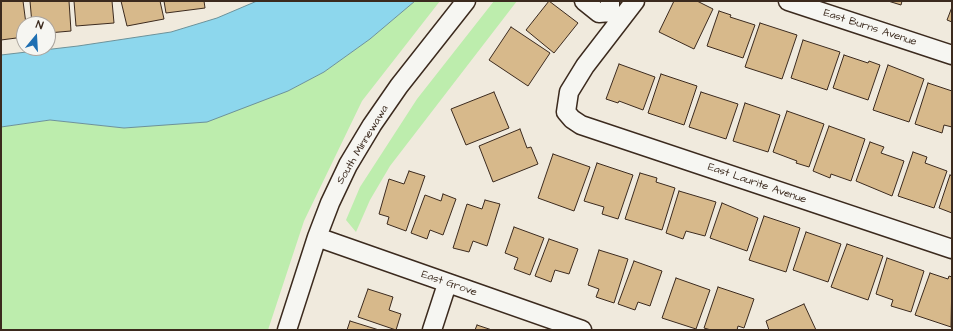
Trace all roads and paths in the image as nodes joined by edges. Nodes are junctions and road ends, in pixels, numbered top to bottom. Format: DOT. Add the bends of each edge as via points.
graph roads {
  1 [pos="466,1"];
  2 [pos="584,1"];
  3 [pos="635,1"];
  4 [pos="788,1"];
  5 [pos="614,11"];
  6 [pos="952,56"];
  7 [pos="317,237"];
  8 [pos="952,249"];
  9 [pos="447,284"];
  10 [pos="287,330"];
  11 [pos="432,330"];
  12 [pos="582,330"];
  1 -- 7 [label="street, South Minnewawa" via="372,125 348,165"];
  2 -- 5 [label="street" via="599,13"];
  3 -- 5 [label="street"];
  4 -- 6 [label="street, East Burns Avenue"];
  5 -- 8 [label="street, East Laurite Avenue" via="586,66 569,92 566,112 572,119"];
  7 -- 9 [label="street, East Grove"];
  7 -- 10 [label="street, South Minnewawa"];
  9 -- 11 [label="street"];
  9 -- 12 [label="street, East Grove"];
}
